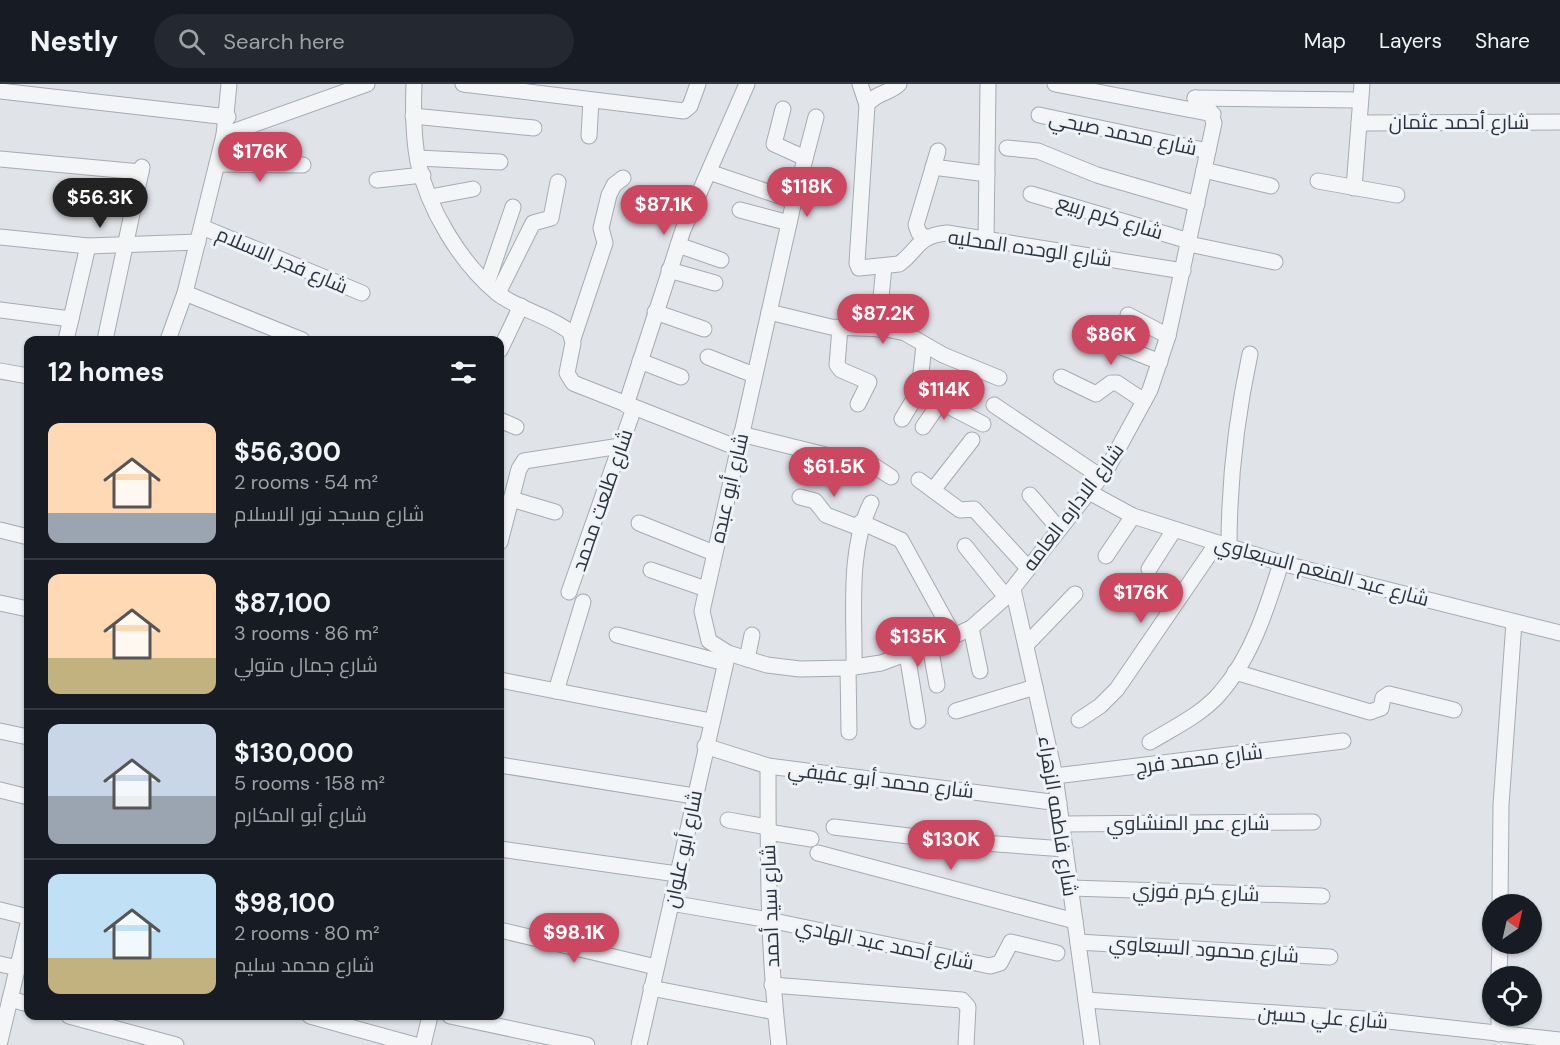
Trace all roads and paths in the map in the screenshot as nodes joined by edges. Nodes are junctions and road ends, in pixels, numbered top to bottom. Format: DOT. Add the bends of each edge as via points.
graph roads {
  1 [pos="229,84"];
  2 [pos="368,84"];
  3 [pos="414,84"];
  4 [pos="463,84"];
  5 [pos="698,84"];
  6 [pos="747,84"];
  7 [pos="860,84"];
  8 [pos="899,84"];
  9 [pos="988,84"];
  10 [pos="1055,84"];
  11 [pos="1362,84"];
  12 [pos="553,89"];
  13 [pos="0,91"];
  14 [pos="1194,91"];
  15 [pos="591,100"];
  16 [pos="1360,100"];
  17 [pos="867,105"];
  18 [pos="783,109"];
  19 [pos="1213,114"];
  20 [pos="413,116"];
  21 [pos="1039,116"];
  22 [pos="228,117"];
  23 [pos="816,117"];
  24 [pos="1560,122"];
  25 [pos="1359,123"];
  26 [pos="534,128"];
  27 [pos="224,135"];
  28 [pos="588,136"];
  29 [pos="1007,148"];
  30 [pos="938,151"];
  31 [pos="1208,151"];
  32 [pos="418,158"];
  33 [pos="805,158"];
  34 [pos="0,159"];
  35 [pos="500,162"];
  36 [pos="217,164"];
  37 [pos="303,165"];
  38 [pos="933,167"];
  39 [pos="1204,170"];
  40 [pos="709,171"];
  41 [pos="987,174"];
  42 [pos="423,175"];
  43 [pos="623,178"];
  44 [pos="377,180"];
  45 [pos="1318,181"];
  46 [pos="558,182"];
  47 [pos="1271,186"];
  48 [pos="1354,188"];
  49 [pos="472,189"];
  50 [pos="1031,194"];
  51 [pos="1397,195"];
  52 [pos="430,197"];
  53 [pos="794,201"];
  54 [pos="1197,204"];
  55 [pos="513,207"];
  56 [pos="740,210"];
  57 [pos="789,223"];
  58 [pos="200,234"];
  59 [pos="0,237"];
  60 [pos="926,238"];
  61 [pos="986,239"];
  62 [pos="1189,243"];
  63 [pos="125,245"];
  64 [pos="678,245"];
  65 [pos="88,246"];
  66 [pos="721,260"];
  67 [pos="1275,262"];
  68 [pos="884,266"];
  69 [pos="669,270"];
  70 [pos="1183,272"];
  71 [pos="715,283"];
  72 [pos="493,288"];
  73 [pos="185,293"];
  74 [pos="362,293"];
  75 [pos="521,306"];
  76 [pos="0,310"];
  77 [pos="655,312"];
  78 [pos="769,312"];
  79 [pos="1128,315"];
  80 [pos="71,320"];
  81 [pos="840,328"];
  82 [pos="704,329"];
  83 [pos="878,329"];
  84 [pos="67,336"];
  85 [pos="106,336"];
  86 [pos="169,336"];
  87 [pos="292,336"];
  88 [pos="1168,336"];
  89 [pos="573,339"];
  90 [pos="504,342"];
  91 [pos="1109,342"];
  92 [pos="924,345"];
  93 [pos="1250,354"];
  94 [pos="708,357"];
  95 [pos="640,361"];
  96 [pos="1160,362"];
  97 [pos="0,371"];
  98 [pos="24,375"];
  99 [pos="754,375"];
  100 [pos="681,377"];
  101 [pos="1060,377"];
  102 [pos="999,378"];
  103 [pos="919,391"];
  104 [pos="941,401"];
  105 [pos="1144,401"];
  106 [pos="858,404"];
  107 [pos="994,405"];
  108 [pos="630,406"];
  109 [pos="902,419"];
  110 [pos="504,422"];
  111 [pos="983,424"];
  112 [pos="923,426"];
  113 [pos="516,427"];
  114 [pos="972,440"];
  115 [pos="739,441"];
  116 [pos="621,446"];
  117 [pos="891,477"];
  118 [pos="1101,477"];
  119 [pos="920,480"];
  120 [pos="933,490"];
  121 [pos="1089,492"];
  122 [pos="1030,495"];
  123 [pos="800,497"];
  124 [pos="511,499"];
  125 [pos="871,502"];
  126 [pos="555,512"];
  127 [pos="1133,516"];
  128 [pos="639,522"];
  129 [pos="861,525"];
  130 [pos="504,526"];
  131 [pos="1059,529"];
  132 [pos="0,530"];
  133 [pos="1174,530"];
  134 [pos="24,536"];
  135 [pos="1223,545"];
  136 [pos="965,546"];
  137 [pos="714,554"];
  138 [pos="1106,556"];
  139 [pos="1281,563"];
  140 [pos="1029,568"];
  141 [pos="1149,569"];
  142 [pos="651,570"];
  143 [pos="706,589"];
  144 [pos="569,592"];
  145 [pos="1009,593"];
  146 [pos="1075,594"];
  147 [pos="583,602"];
  148 [pos="0,603"];
  149 [pos="24,608"];
  150 [pos="1514,622"];
  151 [pos="971,628"];
  152 [pos="1560,633"];
  153 [pos="617,635"];
  154 [pos="752,635"];
  155 [pos="954,636"];
  156 [pos="930,645"];
  157 [pos="1026,645"];
  158 [pos="907,654"];
  159 [pos="726,658"];
  160 [pos="747,659"];
  161 [pos="851,668"];
  162 [pos="980,671"];
  163 [pos="1235,672"];
  164 [pos="504,681"];
  165 [pos="937,685"];
  166 [pos="1035,687"];
  167 [pos="556,692"];
  168 [pos="1454,710"];
  169 [pos="956,711"];
  170 [pos="1079,720"];
  171 [pos="711,721"];
  172 [pos="918,721"];
  173 [pos="0,731"];
  174 [pos="849,732"];
  175 [pos="24,736"];
  176 [pos="1343,741"];
  177 [pos="1150,742"];
  178 [pos="705,746"];
  179 [pos="504,766"];
  180 [pos="768,766"];
  181 [pos="1055,776"];
  182 [pos="0,790"];
  183 [pos="24,796"];
  184 [pos="694,796"];
  185 [pos="1059,802"];
  186 [pos="728,820"];
  187 [pos="1313,822"];
  188 [pos="1062,824"];
  189 [pos="834,827"];
  190 [pos="768,830"];
  191 [pos="811,840"];
  192 [pos="1065,849"];
  193 [pos="504,850"];
  194 [pos="818,854"];
  195 [pos="677,874"];
  196 [pos="1071,888"];
  197 [pos="1500,894"];
  198 [pos="1322,896"];
  199 [pos="671,903"];
  200 [pos="0,910"];
  201 [pos="24,916"];
  202 [pos="769,920"];
  203 [pos="1075,921"];
  204 [pos="504,931"];
  205 [pos="1078,942"];
  206 [pos="24,946"];
  207 [pos="1057,953"];
  208 [pos="1330,957"];
  209 [pos="0,964"];
  210 [pos="656,967"];
  211 [pos="18,968"];
  212 [pos="772,985"];
  213 [pos="651,988"];
  214 [pos="10,999"];
  215 [pos="1086,1000"];
  216 [pos="24,1003"];
  217 [pos="775,1012"];
  218 [pos="84,1020"];
  219 [pos="324,1020"];
  220 [pos="429,1020"];
  221 [pos="469,1020"];
  222 [pos="1499,1026"];
  223 [pos="1,1032"];
  224 [pos="1499,1034"];
  225 [pos="1560,1041"];
  226 [pos="176,1045"];
  227 [pos="415,1045"];
  228 [pos="423,1045"];
  229 [pos="587,1045"];
  230 [pos="639,1045"];
  231 [pos="779,1045"];
  232 [pos="966,1045"];
  233 [pos="1092,1045"];
  1 -- 22 [label="street"];
  2 -- 27 [label="street"];
  3 -- 20 [label="street"];
  4 -- 12 [label="street"];
  5 -- 15 [label="street" via="690,108 684,111"];
  6 -- 40 [label="street, شارع طلعت محمد"];
  7 -- 17 [label="street"];
  8 -- 17 [label="street" via="877,94"];
  9 -- 41 [label="street"];
  10 -- 19 [label="street"];
  11 -- 16 [label="street"];
  12 -- 15 [label="street"];
  13 -- 22 [label="street"];
  14 -- 16 [label="street"];
  14 -- 19 [label="street"];
  15 -- 28 [label="street"];
  16 -- 25 [label="street"];
  17 -- 68 [label="street" via="857,262 861,268"];
  18 -- 33 [label="street" via="774,144"];
  19 -- 31 [label="street, شارع الاداره العامه"];
  20 -- 26 [label="street"];
  20 -- 32 [label="street"];
  21 -- 31 [label="street, شارع محمد صبحي"];
  22 -- 27 [label="street"];
  23 -- 33 [label="street, شارع أبو عبده"];
  24 -- 25 [label="street, شارع أحمد عثمان"];
  25 -- 48 [label="street"];
  27 -- 36 [label="street"];
  29 -- 54 [label="street" via="1038,152 1097,175"];
  30 -- 38 [label="street"];
  31 -- 39 [label="street, شارع الاداره العامه"];
  32 -- 35 [label="street"];
  32 -- 42 [label="street"];
  33 -- 53 [label="street, شارع أبو عبده"];
  34 -- 63 [label="street" via="141,170"];
  36 -- 37 [label="street"];
  36 -- 58 [label="street"];
  38 -- 41 [label="street"];
  38 -- 60 [label="street" via="916,225"];
  39 -- 47 [label="street"];
  39 -- 54 [label="street, شارع الاداره العامه"];
  40 -- 53 [label="street"];
  40 -- 64 [label="street, شارع طلعت محمد"];
  41 -- 61 [label="street"];
  42 -- 44 [label="street"];
  42 -- 52 [label="street"];
  43 -- 89 [label="street" via="610,192 602,228 605,243"];
  45 -- 48 [label="street"];
  46 -- 72 [label="street" via="551,218 533,223"];
  48 -- 51 [label="street"];
  49 -- 52 [label="street"];
  50 -- 62 [label="street, شارع كرم ربيع"];
  52 -- 72 [label="street" via="466,260"];
  53 -- 57 [label="street, شارع أبو عبده"];
  54 -- 62 [label="street, شارع الاداره العامه"];
  55 -- 72 [label="street"];
  56 -- 57 [label="street"];
  57 -- 78 [label="street, شارع أبو عبده"];
  58 -- 63 [label="street"];
  58 -- 73 [label="street"];
  58 -- 74 [label="street, شارع فجر الاسلام"];
  59 -- 65 [label="street"];
  60 -- 61 [label="street, شارع الوحده المحليه" via="947,233"];
  60 -- 68 [label="street, شارع الوحده المحليه" via="903,262"];
  61 -- 70 [label="street, شارع الوحده المحليه"];
  62 -- 67 [label="street, شارع كرم ربيع"];
  62 -- 70 [label="street, شارع الاداره العامه"];
  63 -- 65 [label="street"];
  63 -- 85 [label="street"];
  64 -- 66 [label="street"];
  64 -- 69 [label="street, شارع طلعت محمد"];
  65 -- 80 [label="street"];
  68 -- 83 [label="street"];
  69 -- 71 [label="street"];
  69 -- 77 [label="street, شارع طلعت محمد"];
  70 -- 88 [label="street, شارع الاداره العامه"];
  72 -- 75 [label="street"];
  73 -- 86 [label="street"];
  73 -- 87 [label="street"];
  75 -- 89 [label="street" via="567,329"];
  75 -- 90 [label="street"];
  76 -- 80 [label="street"];
  77 -- 82 [label="street"];
  77 -- 95 [label="street, شارع طلعت محمد"];
  78 -- 81 [label="street"];
  78 -- 99 [label="street, شارع أبو عبده"];
  79 -- 88 [label="street"];
  80 -- 84 [label="street"];
  81 -- 83 [label="street"];
  81 -- 106 [label="street" via="837,365 840,370 869,382"];
  83 -- 92 [label="street" via="904,333"];
  88 -- 96 [label="street, شارع الاداره العامه"];
  89 -- 108 [label="street" via="569,378 578,386"];
  91 -- 96 [label="street"];
  92 -- 102 [label="street"];
  92 -- 103 [label="street"];
  93 -- 135 [label="street"];
  94 -- 99 [label="street"];
  95 -- 100 [label="street"];
  95 -- 108 [label="street, شارع طلعت محمد"];
  96 -- 105 [label="street, شارع الاداره العامه"];
  97 -- 98 [label="street"];
  99 -- 115 [label="street, شارع أبو عبده"];
  101 -- 105 [label="street" via="1096,394 1117,383"];
  103 -- 104 [label="street"];
  103 -- 109 [label="street"];
  104 -- 111 [label="street"];
  104 -- 112 [label="street"];
  105 -- 118 [label="street, شارع الاداره العامه"];
  107 -- 118 [label="street"];
  108 -- 115 [label="street"];
  108 -- 116 [label="street, شارع طلعت محمد"];
  110 -- 113 [label="street"];
  114 -- 120 [label="street"];
  115 -- 117 [label="street" via="846,460 859,456"];
  115 -- 137 [label="street, شارع أبو عبده"];
  116 -- 124 [label="street" via="529,458 521,464"];
  116 -- 144 [label="street, شارع طلعت محمد"];
  118 -- 121 [label="street, شارع الاداره العامه"];
  119 -- 120 [label="street"];
  120 -- 140 [label="street" via="960,510 974,509"];
  121 -- 127 [label="street, شارع عبد المنعم السبعاوي"];
  121 -- 131 [label="street, شارع الاداره العامه"];
  122 -- 131 [label="street"];
  123 -- 129 [label="street" via="815,501 826,515"];
  124 -- 126 [label="street"];
  124 -- 130 [label="street"];
  125 -- 129 [label="street"];
  127 -- 133 [label="street, شارع عبد المنعم السبعاوي"];
  127 -- 138 [label="street"];
  128 -- 137 [label="street"];
  129 -- 155 [label="street" via="902,540"];
  129 -- 161 [label="street"];
  131 -- 140 [label="street, شارع الاداره العامه"];
  132 -- 134 [label="street"];
  133 -- 135 [label="street, شارع عبد المنعم السبعاوي"];
  133 -- 141 [label="street"];
  135 -- 139 [label="street, شارع عبد المنعم السبعاوي"];
  135 -- 170 [label="street" via="1117,688"];
  136 -- 145 [label="street"];
  137 -- 143 [label="street, شارع أبو عبده"];
  139 -- 150 [label="street, شارع عبد المنعم السبعاوي"];
  139 -- 163 [label="street" via="1263,619"];
  140 -- 145 [label="street, شارع الاداره العامه"];
  142 -- 143 [label="street"];
  143 -- 159 [label="street, شارع أبو عبده" via="704,629 709,641"];
  145 -- 151 [label="street, شارع الاداره العامه"];
  145 -- 157 [label="street, شارع فاطمه الزهراء"];
  146 -- 157 [label="street"];
  147 -- 167 [label="street"];
  148 -- 149 [label="street"];
  150 -- 152 [label="street, شارع عبد المنعم السبعاوي"];
  150 -- 197 [label="street" via="1500,805"];
  151 -- 155 [label="street, شارع الاداره العامه"];
  151 -- 162 [label="street"];
  153 -- 159 [label="street"];
  154 -- 160 [label="street"];
  155 -- 156 [label="street, شارع الاداره العامه"];
  156 -- 158 [label="street, شارع الاداره العامه"];
  156 -- 165 [label="street"];
  157 -- 166 [label="street, شارع فاطمه الزهراء"];
  158 -- 161 [label="street, شارع الاداره العامه"];
  158 -- 172 [label="street"];
  159 -- 160 [label="street, شارع الاداره العامه"];
  159 -- 171 [label="street, شارع أبو علوان"];
  160 -- 161 [label="street, شارع الاداره العامه" via="800,669"];
  161 -- 174 [label="street"];
  163 -- 168 [label="street" via="1370,712 1381,708 1384,696 1389,694"];
  163 -- 177 [label="street" via="1221,693"];
  164 -- 167 [label="street"];
  166 -- 169 [label="street"];
  166 -- 181 [label="street, شارع فاطمه الزهراء"];
  167 -- 171 [label="street"];
  171 -- 178 [label="street, شارع أبو علوان"];
  173 -- 175 [label="street"];
  176 -- 181 [label="street, شارع محمد فرج"];
  178 -- 180 [label="street, شارع محمد أبو عفيفي"];
  178 -- 184 [label="street, شارع أبو علوان"];
  179 -- 184 [label="street"];
  180 -- 185 [label="street, شارع محمد أبو عفيفي"];
  180 -- 190 [label="street, شارع سيد أحمد"];
  181 -- 185 [label="street, شارع فاطمه الزهراء"];
  182 -- 183 [label="street"];
  184 -- 195 [label="street, شارع أبو علوان"];
  185 -- 188 [label="street, شارع فاطمه الزهراء"];
  186 -- 190 [label="street"];
  187 -- 188 [label="street, شارع عمر المنشاوي"];
  188 -- 192 [label="street, شارع فاطمه الزهراء"];
  189 -- 192 [label="street"];
  190 -- 191 [label="street"];
  190 -- 202 [label="street, شارع سيد أحمد"];
  192 -- 196 [label="street, شارع فاطمه الزهراء"];
  193 -- 195 [label="street"];
  194 -- 203 [label="street"];
  195 -- 199 [label="street, شارع أبو علوان"];
  196 -- 198 [label="street, شارع كرم فوزي"];
  196 -- 203 [label="street, شارع فاطمه الزهراء"];
  199 -- 202 [label="street"];
  199 -- 210 [label="street, شارع أبو علوان"];
  200 -- 201 [label="street"];
  202 -- 207 [label="street, شارع أحمد عبد الهادي" via="990,966 1000,963 1011,942"];
  202 -- 212 [label="street, شارع سيد أحمد"];
  203 -- 205 [label="street, شارع فاطمه الزهراء"];
  204 -- 210 [label="street"];
  205 -- 208 [label="street, شارع محمود السبعاوي"];
  205 -- 215 [label="street, شارع فاطمه الزهراء"];
  206 -- 211 [label="street"];
  209 -- 211 [label="street"];
  210 -- 213 [label="street, شارع أبو علوان"];
  211 -- 214 [label="street"];
  212 -- 217 [label="street, شارع سيد أحمد"];
  212 -- 232 [label="street" via="962,1000 968,1007"];
  213 -- 217 [label="street"];
  213 -- 230 [label="street, شارع أبو علوان"];
  214 -- 216 [label="street"];
  214 -- 223 [label="street"];
  215 -- 224 [label="street, شارع علي حسين" via="1379,1020"];
  215 -- 233 [label="street, شارع فاطمه الزهراء"];
  217 -- 231 [label="street, شارع سيد أحمد"];
  218 -- 226 [label="street"];
  219 -- 227 [label="street"];
  220 -- 228 [label="street"];
  221 -- 229 [label="street"];
  222 -- 224 [label="street"];
  224 -- 225 [label="street, شارع علي حسين"];
}
